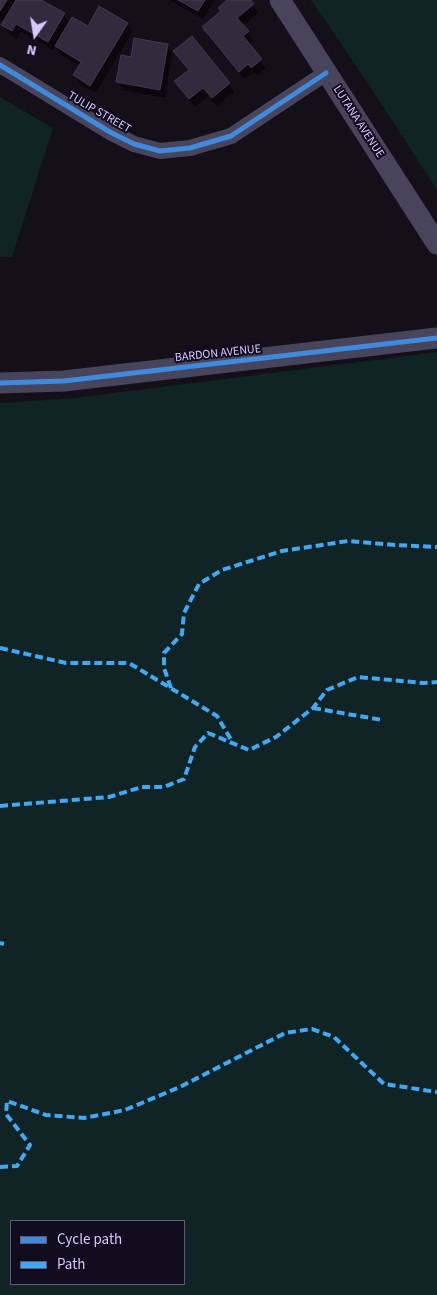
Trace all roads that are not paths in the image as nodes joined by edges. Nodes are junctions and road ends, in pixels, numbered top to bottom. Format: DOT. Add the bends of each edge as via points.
graph roads {
  1 [pos="280,0"];
  2 [pos="0,65"];
  3 [pos="326,73"];
  4 [pos="437,244"];
  5 [pos="437,338"];
  6 [pos="0,383"];
  1 -- 3 [label="street, LUTANA AVENUE"];
  2 -- 3 [label="street, TULIP STREET" via="110,132 134,144 160,151 190,148 231,136"];
  3 -- 4 [label="street, LUTANA AVENUE"];
  5 -- 6 [label="street, BARDON AVENUE" via="64,381"];
}
